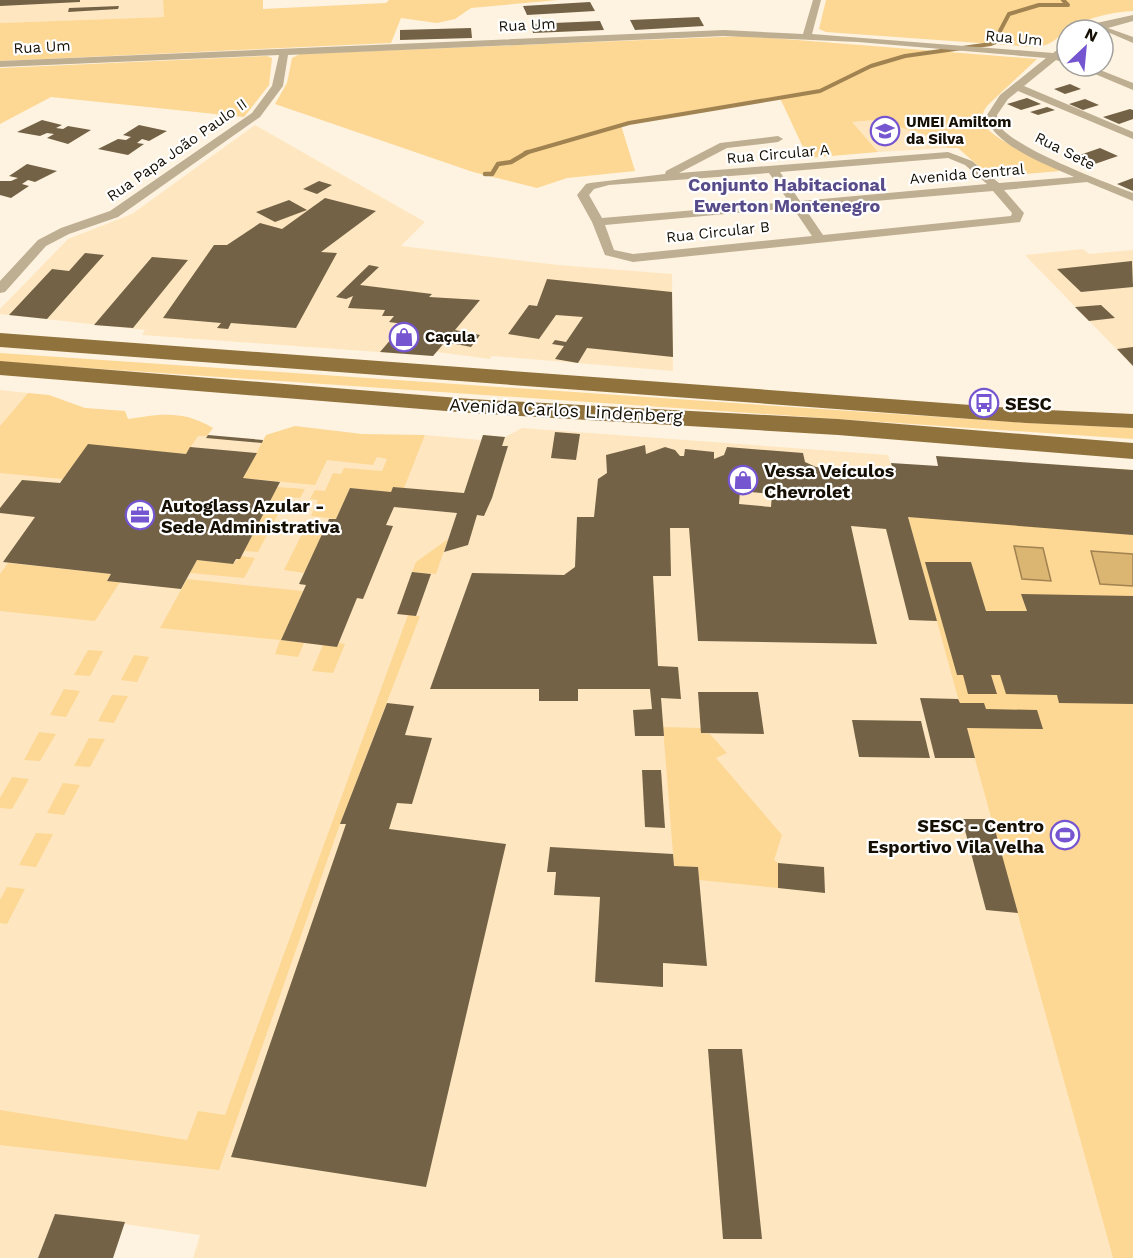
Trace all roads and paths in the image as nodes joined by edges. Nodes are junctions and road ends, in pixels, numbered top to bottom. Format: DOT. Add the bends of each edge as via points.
graph roads {
  1 [pos="817,0"];
  2 [pos="1133,18"];
  3 [pos="1115,22"];
  4 [pos="1115,35"];
  5 [pos="807,36"];
  6 [pos="1133,40"];
  7 [pos="284,51"];
  8 [pos="1055,56"];
  9 [pos="1055,57"];
  10 [pos="0,64"];
  11 [pos="1110,78"];
  12 [pos="1017,87"];
  13 [pos="1133,87"];
  14 [pos="1133,136"];
  15 [pos="778,139"];
  16 [pos="773,170"];
  17 [pos="659,178"];
  18 [pos="1087,179"];
  19 [pos="997,187"];
  20 [pos="1133,197"];
  21 [pos="798,203"];
  22 [pos="598,222"];
  23 [pos="820,239"];
  24 [pos="0,289"];
  25 [pos="0,340"];
  26 [pos="0,368"];
  27 [pos="1133,421"];
  28 [pos="1133,451"];
  1 -- 5 [label="street"];
  2 -- 3 [label="street"];
  4 -- 6 [label="street"];
  5 -- 7 [label="street, Rua Um" via="692,33"];
  5 -- 8 [label="street, Rua Um"];
  7 -- 10 [label="street, Rua Um"];
  7 -- 24 [label="street, Rua Papa João Paulo II" via="279,84 256,115 114,214 42,243"];
  9 -- 12 [label="street, Rua Sete"];
  11 -- 13 [label="street"];
  12 -- 14 [label="street"];
  12 -- 18 [label="street, Rua Sete" via="996,107 992,115 995,128"];
  15 -- 17 [label="street" via="724,145"];
  16 -- 17 [label="street, Rua Circular A"];
  16 -- 19 [label="street, Rua Circular A" via="948,154 962,158"];
  16 -- 21 [label="street"];
  17 -- 22 [label="street, Rua Circular A" via="590,186 583,195"];
  18 -- 19 [label="street, Avenida Central"];
  18 -- 20 [label="street, Rua Sete"];
  19 -- 21 [label="street, Avenida Central"];
  19 -- 23 [label="street, Rua Circular B" via="1018,213 1016,219"];
  21 -- 22 [label="street, Avenida Central"];
  21 -- 23 [label="street"];
  22 -- 23 [label="street, Rua Circular B" via="609,252 633,258"];
  25 -- 27 [label="main road, Avenida Carlos Lindenberg"];
  26 -- 28 [label="main road, Avenida Carlos Lindenberg" via="459,405 838,426"];
}
